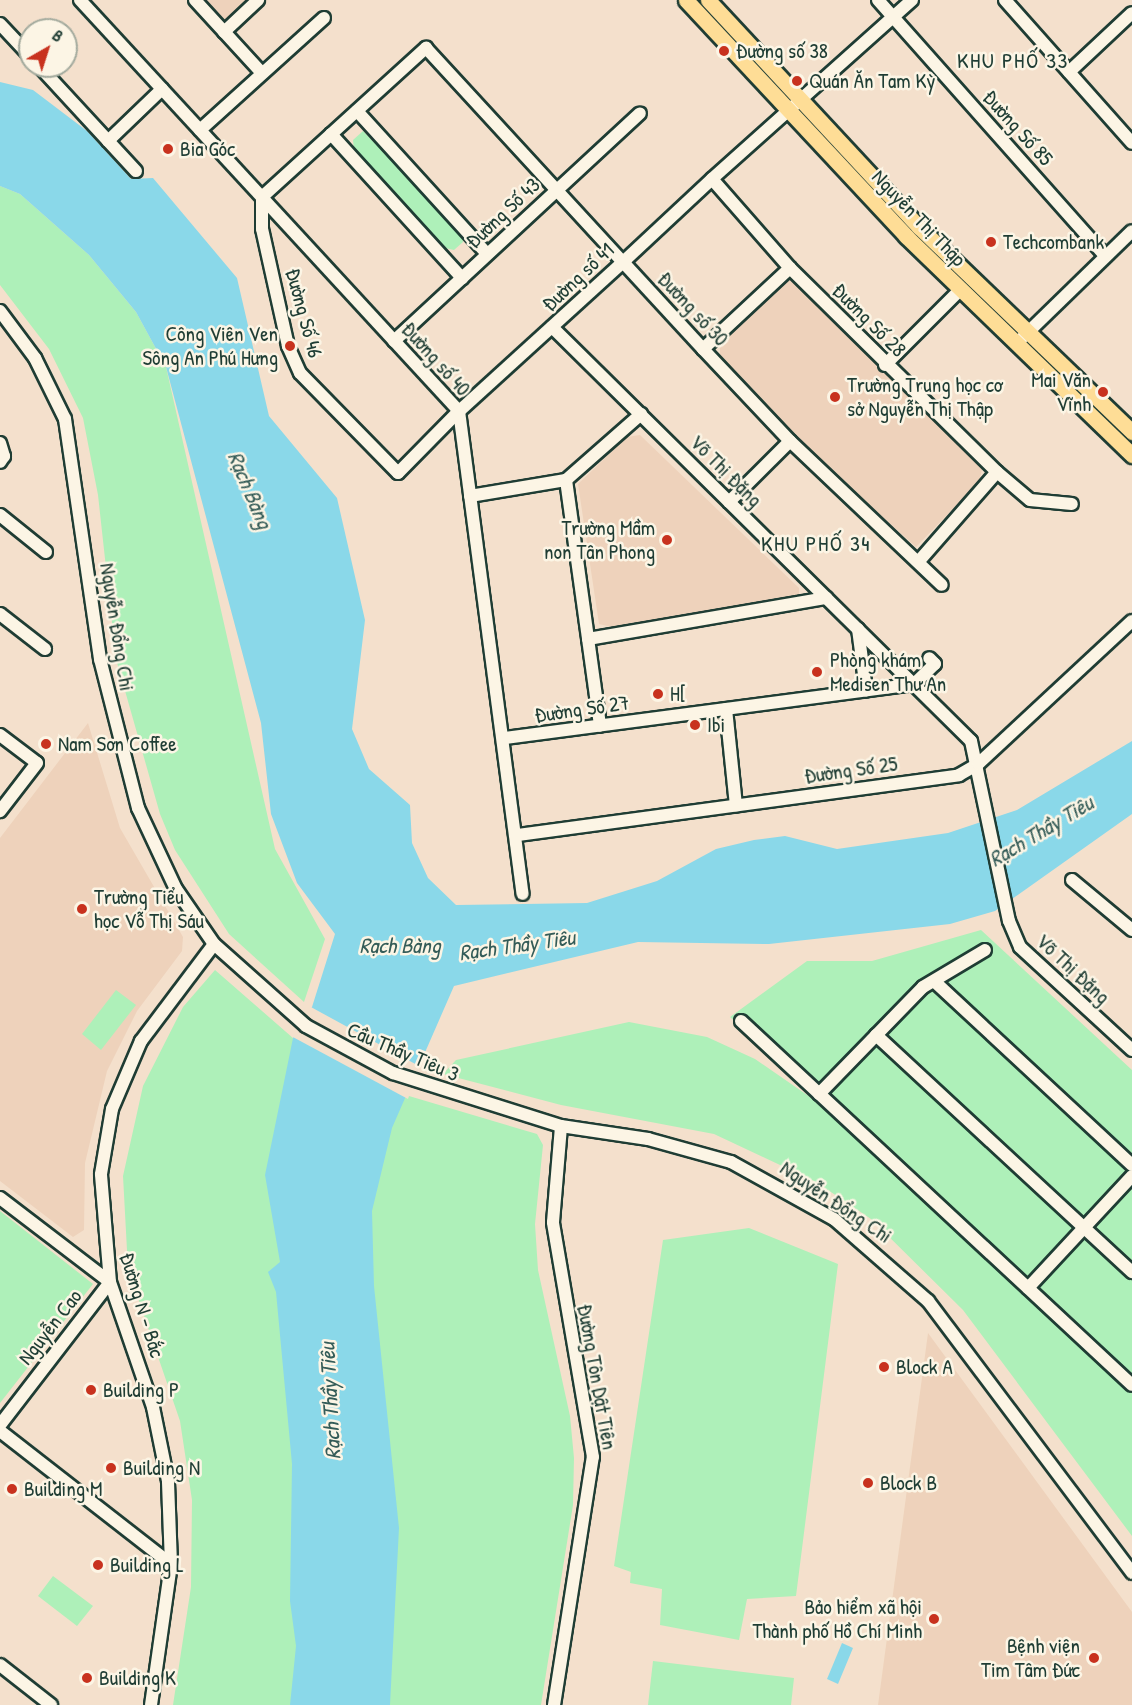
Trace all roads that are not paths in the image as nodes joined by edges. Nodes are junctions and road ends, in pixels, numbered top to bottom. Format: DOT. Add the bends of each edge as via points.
graph roads {
  1 [pos="195,0"];
  2 [pos="258,0"];
  3 [pos="687,0"];
  4 [pos="708,0"];
  5 [pos="878,0"];
  6 [pos="912,0"];
  7 [pos="1005,0"];
  8 [pos="82,1"];
  9 [pos="1132,13"];
  10 [pos="893,17"];
  11 [pos="324,18"];
  12 [pos="0,24"];
  13 [pos="224,32"];
  14 [pos="18,43"];
  15 [pos="1069,72"];
  16 [pos="262,73"];
  17 [pos="50,78"];
  18 [pos="162,89"];
  19 [pos="794,107"];
  20 [pos="357,111"];
  21 [pos="640,113"];
  22 [pos="200,130"];
  23 [pos="331,134"];
  24 [pos="108,141"];
  25 [pos="1132,143"];
  26 [pos="136,171"];
  27 [pos="712,179"];
  28 [pos="556,190"];
  29 [pos="262,197"];
  30 [pos="1132,231"];
  31 [pos="487,254"];
  32 [pos="1105,256"];
  33 [pos="623,262"];
  34 [pos="790,268"];
  35 [pos="462,278"];
  36 [pos="960,290"];
  37 [pos="0,311"];
  38 [pos="552,327"];
  39 [pos="1020,340"];
  40 [pos="394,341"];
  41 [pos="703,349"];
  42 [pos="885,365"];
  43 [pos="459,411"];
  44 [pos="640,414"];
  45 [pos="1132,432"];
  46 [pos="790,441"];
  47 [pos="0,443"];
  48 [pos="1132,455"];
  49 [pos="0,462"];
  50 [pos="997,472"];
  51 [pos="398,473"];
  52 [pos="566,480"];
  53 [pos="470,496"];
  54 [pos="729,502"];
  55 [pos="1072,504"];
  56 [pos="0,515"];
  57 [pos="46,552"];
  58 [pos="919,561"];
  59 [pos="942,585"];
  60 [pos="826,598"];
  61 [pos="0,614"];
  62 [pos="1132,621"];
  63 [pos="858,629"];
  64 [pos="588,639"];
  65 [pos="45,649"];
  66 [pos="929,658"];
  67 [pos="914,684"];
  68 [pos="866,690"];
  69 [pos="726,709"];
  70 [pos="600,726"];
  71 [pos="0,735"];
  72 [pos="505,738"];
  73 [pos="978,764"];
  74 [pos="736,805"];
  75 [pos="0,811"];
  76 [pos="518,835"];
  77 [pos="1072,880"];
  78 [pos="523,894"];
  79 [pos="1130,924"];
  80 [pos="214,944"];
  81 [pos="985,950"];
  82 [pos="934,981"];
  83 [pos="254,983"];
  84 [pos="741,1021"];
  85 [pos="876,1035"];
  86 [pos="1132,1049"];
  87 [pos="819,1094"];
  88 [pos="484,1104"];
  89 [pos="561,1126"];
  90 [pos="1132,1165"];
  91 [pos="1132,1176"];
  92 [pos="0,1198"];
  93 [pos="1084,1227"];
  94 [pos="1132,1272"];
  95 [pos="110,1282"];
  96 [pos="1028,1288"];
  97 [pos="1132,1384"];
  98 [pos="0,1425"];
  99 [pos="0,1431"];
  100 [pos="171,1564"];
  101 [pos="1132,1573"];
  102 [pos="0,1665"];
  103 [pos="51,1705"];
  104 [pos="151,1705"];
  105 [pos="554,1705"];
  1 -- 13 [label="street"];
  2 -- 13 [label="street"];
  3 -- 19 [label="main road, Nguyễn Thị Thập"];
  4 -- 19 [label="main road, Nguyễn Thị Thập"];
  5 -- 10 [label="street, Đường Số 85"];
  6 -- 10 [label="street"];
  7 -- 15 [label="street"];
  8 -- 18 [label="street, Đường số 40"];
  9 -- 15 [label="street"];
  10 -- 19 [label="street"];
  10 -- 32 [label="street, Đường Số 85"];
  11 -- 16 [label="street"];
  12 -- 14 [label="street"];
  13 -- 16 [label="street"];
  15 -- 25 [label="street"];
  16 -- 22 [label="street"];
  17 -- 24 [label="street"];
  18 -- 22 [label="street, Đường số 40"];
  18 -- 24 [label="street"];
  19 -- 27 [label="street, Đường số 41"];
  19 -- 36 [label="main road, Nguyễn Thị Thập"];
  19 -- 39 [label="main road, Nguyễn Thị Thập"];
  20 -- 23 [label="street"];
  20 -- 28 [label="street, Đường số 30" via="426,48"];
  20 -- 31 [label="street"];
  21 -- 28 [label="street, Đường Số 43"];
  22 -- 29 [label="street, Đường số 40"];
  23 -- 29 [label="street"];
  23 -- 35 [label="street"];
  24 -- 26 [label="street"];
  27 -- 33 [label="street, Đường số 41"];
  27 -- 34 [label="street, Đường Số 28"];
  28 -- 31 [label="street, Đường Số 43"];
  28 -- 33 [label="street, Đường số 30"];
  29 -- 40 [label="street, Đường số 40"];
  29 -- 51 [label="street, Đường Số 46" via="267,250 288,346 300,373"];
  30 -- 32 [label="street"];
  31 -- 35 [label="street, Đường Số 43"];
  32 -- 39 [label="street"];
  33 -- 38 [label="street, Đường số 41"];
  33 -- 41 [label="street, Đường số 30"];
  34 -- 41 [label="street"];
  34 -- 42 [label="street, Đường Số 28"];
  35 -- 40 [label="street, Đường Số 43"];
  36 -- 39 [label="main road, Nguyễn Thị Thập"];
  36 -- 42 [label="street"];
  37 -- 80 [label="street, Nguyễn Đổng Chi" via="35,358 64,419 102,669 138,808 176,889"];
  38 -- 43 [label="street, Đường số 41"];
  38 -- 44 [label="street, Võ Thị Đặng"];
  39 -- 45 [label="main road, Nguyễn Thị Thập"];
  39 -- 48 [label="main road, Nguyễn Thị Thập"];
  40 -- 43 [label="street, Đường số 40"];
  41 -- 46 [label="street, Đường số 30"];
  42 -- 50 [label="street, Đường Số 28"];
  43 -- 51 [label="street, Đường số 41"];
  43 -- 53 [label="street, Đường số 40"];
  44 -- 52 [label="street"];
  44 -- 54 [label="street, Võ Thị Đặng"];
  46 -- 54 [label="street"];
  46 -- 58 [label="street, Đường số 30"];
  47 -- 49 [label="street" via="4,456"];
  50 -- 55 [label="street, Đường Số 28" via="1030,500"];
  50 -- 58 [label="street"];
  52 -- 53 [label="street"];
  52 -- 64 [label="street"];
  53 -- 72 [label="street, Đường số 40"];
  54 -- 60 [label="street, Võ Thị Đặng"];
  56 -- 57 [label="street"];
  58 -- 59 [label="street, Đường số 30"];
  60 -- 63 [label="street, Võ Thị Đặng"];
  60 -- 64 [label="street"];
  61 -- 65 [label="street"];
  62 -- 73 [label="street, Đường Số 25"];
  63 -- 67 [label="street, Võ Thị Đặng"];
  63 -- 68 [label="street"];
  64 -- 70 [label="street"];
  66 -- 67 [label="street" via="935,664"];
  67 -- 68 [label="street, Đường Số 27"];
  67 -- 73 [label="street, Võ Thị Đặng" via="971,741"];
  68 -- 69 [label="street, Đường Số 27"];
  69 -- 70 [label="street, Đường Số 27"];
  69 -- 74 [label="street"];
  70 -- 72 [label="street, Đường Số 27"];
  71 -- 75 [label="street" via="37,763"];
  72 -- 76 [label="street, Đường số 40"];
  73 -- 74 [label="street, Đường Số 25" via="959,775"];
  73 -- 86 [label="street, Võ Thị Đặng" via="1009,921 1020,947"];
  74 -- 76 [label="street, Đường Số 25"];
  76 -- 78 [label="street, Đường số 40"];
  77 -- 79 [label="street"];
  80 -- 83 [label="street, Nguyễn Đổng Chi"];
  80 -- 95 [label="street, Đường N - Bắc" via="141,1041 112,1109 101,1174"];
  81 -- 82 [label="street"];
  82 -- 85 [label="street"];
  82 -- 90 [label="street"];
  83 -- 88 [label="street, Cầu Thầy Tiêu 3" via="348,1052 416,1083"];
  84 -- 87 [label="street"];
  85 -- 87 [label="street"];
  85 -- 93 [label="street"];
  87 -- 96 [label="street"];
  88 -- 89 [label="street, Nguyễn Đổng Chi"];
  89 -- 101 [label="street, Nguyễn Đổng Chi" via="648,1139 731,1162 791,1192 874,1249 950,1327"];
  89 -- 105 [label="street, Đường Tôn Dật Tiên" via="553,1222 593,1457"];
  91 -- 93 [label="street"];
  92 -- 95 [label="street"];
  93 -- 94 [label="street"];
  93 -- 96 [label="street"];
  95 -- 98 [label="street, Nguyễn Cao"];
  95 -- 100 [label="street, Đường N - Bắc" via="163,1444"];
  96 -- 97 [label="street"];
  99 -- 100 [label="street"];
  100 -- 104 [label="street, Đường N - Bắc"];
  102 -- 103 [label="street"];
}
